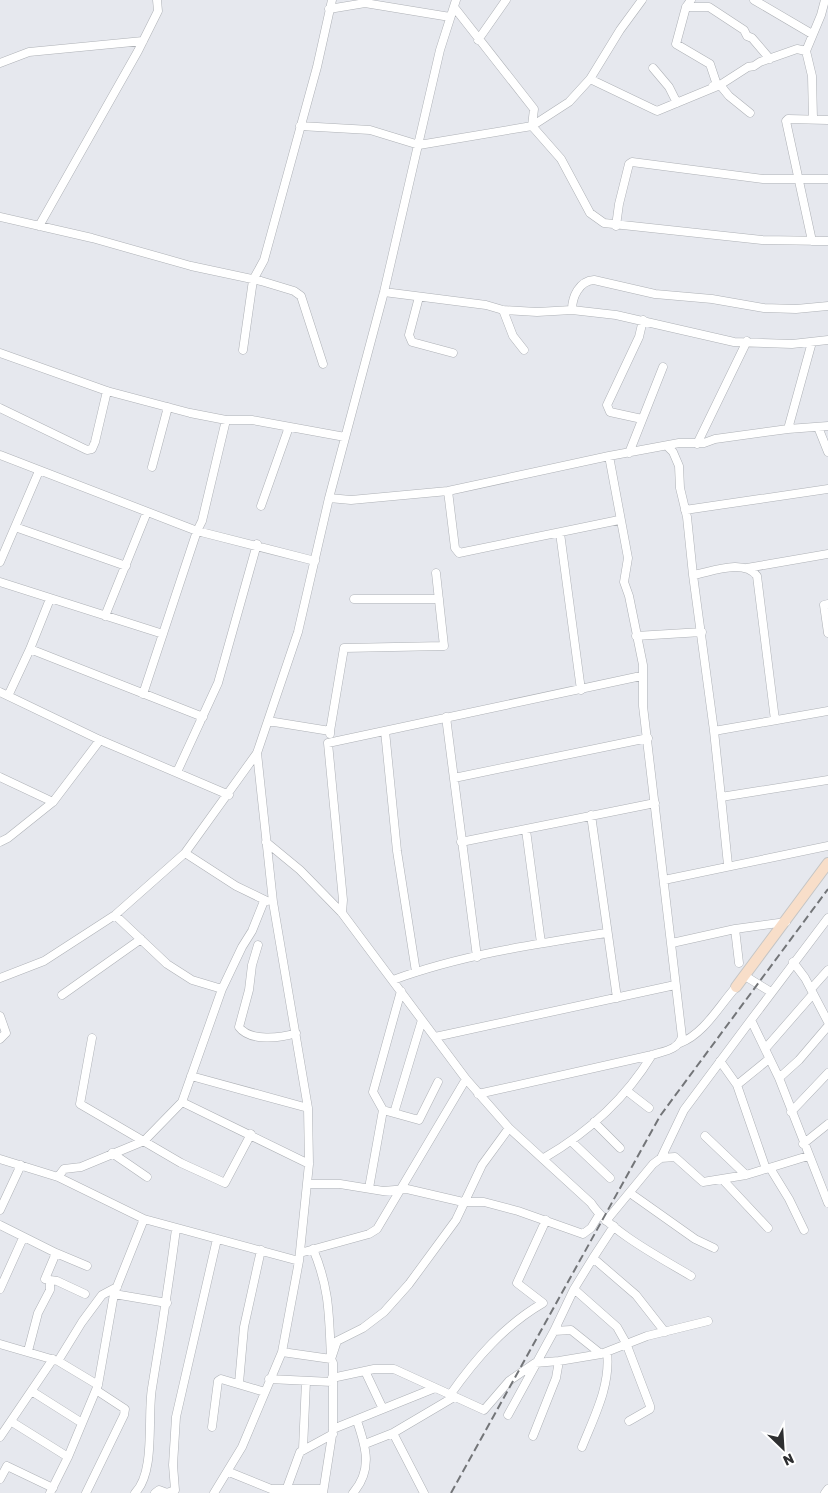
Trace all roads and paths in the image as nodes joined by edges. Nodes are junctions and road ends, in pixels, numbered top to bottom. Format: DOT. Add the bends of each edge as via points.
graph roads {
  1 [pos="157,0"];
  2 [pos="332,0"];
  3 [pos="506,0"];
  4 [pos="642,0"];
  5 [pos="754,0"];
  6 [pos="825,0"];
  7 [pos="688,3"];
  8 [pos="455,4"];
  9 [pos="329,10"];
  10 [pos="450,17"];
  11 [pos="812,34"];
  12 [pos="478,40"];
  13 [pos="143,41"];
  14 [pos="806,51"];
  15 [pos="770,59"];
  16 [pos="0,62"];
  17 [pos="653,68"];
  18 [pos="590,79"];
  19 [pos="718,85"];
  20 [pos="677,103"];
  21 [pos="750,113"];
  22 [pos="813,119"];
  23 [pos="828,120"];
  24 [pos="300,126"];
  25 [pos="532,126"];
  26 [pos="419,145"];
  27 [pos="828,179"];
  28 [pos="800,180"];
  29 [pos="0,217"];
  30 [pos="39,226"];
  31 [pos="616,226"];
  32 [pos="812,241"];
  33 [pos="828,241"];
  34 [pos="253,280"];
  35 [pos="384,292"];
  36 [pos="419,297"];
  37 [pos="828,306"];
  38 [pos="504,310"];
  39 [pos="572,310"];
  40 [pos="643,320"];
  41 [pos="828,340"];
  42 [pos="747,341"];
  43 [pos="812,342"];
  44 [pos="243,350"];
  45 [pos="524,350"];
  46 [pos="0,353"];
  47 [pos="453,353"];
  48 [pos="323,364"];
  49 [pos="662,367"];
  50 [pos="108,390"];
  51 [pos="168,407"];
  52 [pos="0,408"];
  53 [pos="642,419"];
  54 [pos="226,420"];
  55 [pos="828,426"];
  56 [pos="289,427"];
  57 [pos="818,427"];
  58 [pos="788,429"];
  59 [pos="345,437"];
  60 [pos="697,444"];
  61 [pos="667,446"];
  62 [pos="828,452"];
  63 [pos="629,453"];
  64 [pos="0,454"];
  65 [pos="609,456"];
  66 [pos="152,467"];
  67 [pos="39,471"];
  68 [pos="828,488"];
  69 [pos="448,491"];
  70 [pos="330,498"];
  71 [pos="261,506"];
  72 [pos="685,510"];
  73 [pos="147,512"];
  74 [pos="619,520"];
  75 [pos="16,527"];
  76 [pos="197,531"];
  77 [pos="560,533"];
  78 [pos="256,544"];
  79 [pos="828,554"];
  80 [pos="316,561"];
  81 [pos="0,562"];
  82 [pos="126,566"];
  83 [pos="747,568"];
  84 [pos="436,573"];
  85 [pos="693,575"];
  86 [pos="0,582"];
  87 [pos="50,599"];
  88 [pos="354,599"];
  89 [pos="439,599"];
  90 [pos="828,604"];
  91 [pos="105,616"];
  92 [pos="702,632"];
  93 [pos="828,633"];
  94 [pos="163,634"];
  95 [pos="636,636"];
  96 [pos="30,649"];
  97 [pos="642,676"];
  98 [pos="581,690"];
  99 [pos="0,692"];
  100 [pos="143,694"];
  101 [pos="8,696"];
  102 [pos="828,711"];
  103 [pos="203,717"];
  104 [pos="446,717"];
  105 [pos="268,720"];
  106 [pos="774,720"];
  107 [pos="330,731"];
  108 [pos="385,731"];
  109 [pos="714,731"];
  110 [pos="648,738"];
  111 [pos="100,740"];
  112 [pos="328,743"];
  113 [pos="256,754"];
  114 [pos="177,772"];
  115 [pos="0,777"];
  116 [pos="454,778"];
  117 [pos="828,780"];
  118 [pos="229,795"];
  119 [pos="721,797"];
  120 [pos="53,802"];
  121 [pos="655,803"];
  122 [pos="591,815"];
  123 [pos="526,830"];
  124 [pos="0,842"];
  125 [pos="266,842"];
  126 [pos="462,842"];
  127 [pos="828,846"];
  128 [pos="185,853"];
  129 [pos="828,863"];
  130 [pos="728,865"];
  131 [pos="664,880"];
  132 [pos="268,901"];
  133 [pos="342,913"];
  134 [pos="115,915"];
  135 [pos="828,918"];
  136 [pos="786,922"];
  137 [pos="735,929"];
  138 [pos="606,933"];
  139 [pos="141,940"];
  140 [pos="541,943"];
  141 [pos="672,943"];
  142 [pos="258,945"];
  143 [pos="477,957"];
  144 [pos="793,962"];
  145 [pos="739,963"];
  146 [pos="828,970"];
  147 [pos="416,972"];
  148 [pos="745,976"];
  149 [pos="0,978"];
  150 [pos="393,980"];
  151 [pos="675,985"];
  152 [pos="736,987"];
  153 [pos="222,990"];
  154 [pos="401,991"];
  155 [pos="812,991"];
  156 [pos="771,992"];
  157 [pos="62,995"];
  158 [pos="617,998"];
  159 [pos="0,1016"];
  160 [pos="422,1020"];
  161 [pos="751,1020"];
  162 [pos="828,1021"];
  163 [pos="296,1033"];
  164 [pos="435,1037"];
  165 [pos="92,1038"];
  166 [pos="0,1039"];
  167 [pos="680,1043"];
  168 [pos="765,1050"];
  169 [pos="652,1055"];
  170 [pos="769,1058"];
  171 [pos="720,1061"];
  172 [pos="828,1074"];
  173 [pos="191,1076"];
  174 [pos="779,1078"];
  175 [pos="466,1079"];
  176 [pos="438,1082"];
  177 [pos="737,1085"];
  178 [pos="627,1091"];
  179 [pos="478,1094"];
  180 [pos="182,1102"];
  181 [pos="308,1108"];
  182 [pos="648,1108"];
  183 [pos="383,1110"];
  184 [pos="791,1112"];
  185 [pos="394,1114"];
  186 [pos="594,1122"];
  187 [pos="828,1124"];
  188 [pos="508,1128"];
  189 [pos="250,1134"];
  190 [pos="704,1136"];
  191 [pos="144,1141"];
  192 [pos="572,1142"];
  193 [pos="803,1144"];
  194 [pos="620,1148"];
  195 [pos="112,1153"];
  196 [pos="808,1156"];
  197 [pos="544,1158"];
  198 [pos="661,1158"];
  199 [pos="0,1159"];
  200 [pos="308,1164"];
  201 [pos="21,1165"];
  202 [pos="768,1168"];
  203 [pos="746,1175"];
  204 [pos="58,1177"];
  205 [pos="147,1177"];
  206 [pos="610,1178"];
  207 [pos="724,1180"];
  208 [pos="828,1181"];
  209 [pos="307,1184"];
  210 [pos="821,1187"];
  211 [pos="369,1188"];
  212 [pos="398,1190"];
  213 [pos="630,1193"];
  214 [pos="463,1202"];
  215 [pos="828,1203"];
  216 [pos="0,1210"];
  217 [pos="599,1215"];
  218 [pos="144,1219"];
  219 [pos="546,1220"];
  220 [pos="606,1221"];
  221 [pos="0,1225"];
  222 [pos="614,1226"];
  223 [pos="768,1228"];
  224 [pos="176,1229"];
  225 [pos="804,1230"];
  226 [pos="23,1238"];
  227 [pos="217,1239"];
  228 [pos="714,1248"];
  229 [pos="313,1249"];
  230 [pos="262,1250"];
  231 [pos="56,1253"];
  232 [pos="299,1257"];
  233 [pos="593,1258"];
  234 [pos="86,1266"];
  235 [pos="691,1276"];
  236 [pos="50,1280"];
  237 [pos="0,1289"];
  238 [pos="574,1289"];
  239 [pos="115,1290"];
  240 [pos="85,1294"];
  241 [pos="167,1303"];
  242 [pos="708,1321"];
  243 [pos="554,1331"];
  244 [pos="665,1332"];
  245 [pos="626,1343"];
  246 [pos="0,1344"];
  247 [pos="28,1351"];
  248 [pos="282,1352"];
  249 [pos="604,1353"];
  250 [pos="331,1359"];
  251 [pos="56,1360"];
  252 [pos="559,1361"];
  253 [pos="535,1363"];
  254 [pos="365,1371"];
  255 [pos="269,1379"];
  256 [pos="332,1380"];
  257 [pos="306,1381"];
  258 [pos="240,1384"];
  259 [pos="97,1387"];
  260 [pos="436,1388"];
  261 [pos="32,1392"];
  262 [pos="265,1392"];
  263 [pos="452,1396"];
  264 [pos="383,1409"];
  265 [pos="508,1415"];
  266 [pos="357,1421"];
  267 [pos="629,1421"];
  268 [pos="12,1422"];
  269 [pos="82,1423"];
  270 [pos="212,1427"];
  271 [pos="333,1431"];
  272 [pos="393,1433"];
  273 [pos="533,1436"];
  274 [pos="0,1437"];
  275 [pos="365,1444"];
  276 [pos="582,1447"];
  277 [pos="303,1449"];
  278 [pos="68,1457"];
  279 [pos="229,1472"];
  280 [pos="0,1479"];
  281 [pos="51,1490"];
  282 [pos="828,1490"];
  283 [pos="140,1491"];
  284 [pos="285,1491"];
  285 [pos="323,1491"];
  286 [pos="86,1493"];
  287 [pos="154,1493"];
  288 [pos="214,1493"];
  289 [pos="353,1493"];
  290 [pos="424,1493"];
  291 [pos="825,1493"];
  1 -- 13 [label="street" via="158,10"];
  2 -- 9 [label="street"];
  3 -- 12 [label="street"];
  4 -- 18 [label="street"];
  5 -- 11 [label="street"];
  6 -- 11 [label="street"];
  7 -- 15 [label="street" via="709,7 744,30"];
  7 -- 19 [label="street" via="676,44 710,64"];
  8 -- 10 [label="street"];
  8 -- 12 [label="street"];
  9 -- 10 [label="street" via="365,3"];
  9 -- 24 [label="street"];
  10 -- 26 [label="street"];
  11 -- 14 [label="street"];
  12 -- 25 [label="street" via="534,109"];
  13 -- 16 [label="street" via="29,52"];
  13 -- 30 [label="street"];
  14 -- 15 [label="street" via="797,49"];
  14 -- 22 [label="street" via="812,76"];
  15 -- 19 [label="street" via="741,70"];
  17 -- 20 [label="street"];
  18 -- 20 [label="street" via="657,111"];
  18 -- 25 [label="street" via="569,102"];
  19 -- 20 [label="street"];
  19 -- 21 [label="street"];
  22 -- 23 [label="street"];
  22 -- 28 [label="street" via="792,118 786,121"];
  24 -- 26 [label="street" via="370,130"];
  24 -- 34 [label="street" via="264,260"];
  25 -- 26 [label="street"];
  25 -- 31 [label="street" via="561,159 590,213 604,223"];
  26 -- 35 [label="street"];
  27 -- 28 [label="street"];
  28 -- 31 [label="street" via="763,179 632,162"];
  28 -- 32 [label="street"];
  29 -- 30 [label="street"];
  30 -- 34 [label="street"];
  31 -- 32 [label="street" via="762,240"];
  32 -- 33 [label="street"];
  34 -- 44 [label="street"];
  34 -- 48 [label="street" via="294,291 301,296"];
  35 -- 36 [label="street"];
  35 -- 59 [label="street"];
  36 -- 38 [label="street" via="486,304"];
  36 -- 47 [label="street" via="409,335 412,342"];
  37 -- 39 [label="street" via="764,308 655,294 588,280 575,293"];
  38 -- 39 [label="street"];
  38 -- 45 [label="street" via="513,336"];
  39 -- 40 [label="street"];
  40 -- 42 [label="street" via="724,340"];
  40 -- 53 [label="street" via="639,338 607,405 616,415"];
  41 -- 43 [label="street"];
  42 -- 43 [label="street"];
  42 -- 60 [label="street"];
  43 -- 58 [label="street"];
  46 -- 50 [label="street"];
  49 -- 53 [label="street"];
  50 -- 51 [label="street"];
  50 -- 52 [label="street" via="95,442 92,449 87,450"];
  51 -- 54 [label="street"];
  51 -- 66 [label="street"];
  53 -- 63 [label="street"];
  54 -- 56 [label="street" via="252,420"];
  54 -- 76 [label="street"];
  55 -- 57 [label="street"];
  56 -- 59 [label="street"];
  56 -- 71 [label="street"];
  57 -- 58 [label="street"];
  57 -- 62 [label="street"];
  58 -- 60 [label="street"];
  59 -- 70 [label="street"];
  60 -- 61 [label="street"];
  61 -- 63 [label="street"];
  61 -- 72 [label="street" via="680,466"];
  63 -- 65 [label="street"];
  64 -- 67 [label="street"];
  65 -- 69 [label="street"];
  65 -- 74 [label="street"];
  67 -- 73 [label="street"];
  67 -- 75 [label="street"];
  68 -- 72 [label="street"];
  69 -- 70 [label="street" via="351,500"];
  69 -- 77 [label="street" via="455,548 459,553"];
  70 -- 80 [label="street"];
  72 -- 85 [label="street"];
  73 -- 76 [label="street"];
  73 -- 82 [label="street"];
  74 -- 77 [label="street"];
  74 -- 95 [label="street" via="628,558 624,582"];
  75 -- 81 [label="street"];
  75 -- 82 [label="street"];
  76 -- 78 [label="street"];
  76 -- 94 [label="street"];
  77 -- 98 [label="street"];
  78 -- 80 [label="street"];
  78 -- 103 [label="street" via="218,682"];
  79 -- 83 [label="street"];
  80 -- 105 [label="street" via="298,632"];
  82 -- 91 [label="street"];
  83 -- 85 [label="street" via="737,566"];
  83 -- 106 [label="street" via="754,572 759,582"];
  84 -- 89 [label="street"];
  85 -- 92 [label="street"];
  86 -- 87 [label="street"];
  87 -- 91 [label="street"];
  87 -- 96 [label="street"];
  88 -- 89 [label="street"];
  89 -- 107 [label="street" via="444,646 344,648"];
  90 -- 93 [label="street" via="824,604"];
  91 -- 94 [label="street"];
  92 -- 95 [label="street"];
  92 -- 109 [label="street"];
  94 -- 100 [label="street"];
  95 -- 97 [label="street" via="643,665"];
  96 -- 100 [label="street"];
  96 -- 101 [label="street"];
  97 -- 98 [label="street"];
  97 -- 110 [label="street"];
  98 -- 104 [label="street"];
  99 -- 101 [label="street"];
  100 -- 103 [label="street"];
  101 -- 111 [label="street"];
  102 -- 106 [label="street"];
  103 -- 114 [label="street"];
  104 -- 108 [label="street"];
  104 -- 116 [label="street"];
  105 -- 107 [label="street"];
  105 -- 113 [label="street"];
  106 -- 109 [label="street"];
  107 -- 112 [label="street"];
  108 -- 112 [label="street"];
  108 -- 147 [label="street" via="397,851"];
  109 -- 119 [label="street"];
  110 -- 116 [label="street"];
  110 -- 121 [label="street"];
  111 -- 114 [label="street"];
  111 -- 120 [label="street"];
  112 -- 133 [label="street"];
  113 -- 118 [label="street"];
  113 -- 125 [label="street"];
  114 -- 118 [label="street"];
  115 -- 120 [label="street"];
  116 -- 126 [label="street"];
  117 -- 119 [label="street"];
  118 -- 128 [label="street"];
  119 -- 130 [label="street"];
  120 -- 124 [label="street"];
  121 -- 122 [label="street"];
  121 -- 131 [label="street"];
  122 -- 123 [label="street"];
  122 -- 138 [label="street"];
  123 -- 126 [label="street"];
  123 -- 140 [label="street"];
  125 -- 132 [label="street"];
  125 -- 133 [label="street" via="300,870"];
  126 -- 143 [label="street"];
  127 -- 130 [label="street"];
  128 -- 132 [label="street" via="236,886"];
  128 -- 134 [label="street"];
  129 -- 136 [label="main road"];
  130 -- 131 [label="street"];
  131 -- 141 [label="street"];
  132 -- 153 [label="street"];
  132 -- 163 [label="street"];
  133 -- 150 [label="street"];
  134 -- 139 [label="street"];
  134 -- 149 [label="street" via="44,961"];
  135 -- 144 [label="street"];
  136 -- 137 [label="street"];
  136 -- 148 [label="main road"];
  137 -- 141 [label="street"];
  137 -- 145 [label="street"];
  138 -- 140 [label="street"];
  138 -- 158 [label="street"];
  139 -- 153 [label="street" via="167,964 192,980"];
  139 -- 157 [label="street"];
  140 -- 143 [label="street"];
  141 -- 151 [label="street"];
  142 -- 163 [label="street" via="240,1027 246,1033 268,1038"];
  143 -- 147 [label="street"];
  144 -- 155 [label="street"];
  144 -- 156 [label="street"];
  146 -- 155 [label="street"];
  147 -- 150 [label="street"];
  148 -- 152 [label="main road"];
  148 -- 156 [label="street"];
  150 -- 154 [label="street"];
  151 -- 158 [label="street"];
  151 -- 167 [label="street" via="682,1037"];
  152 -- 167 [label="street" via="700,1031 692,1039"];
  153 -- 173 [label="street"];
  154 -- 160 [label="street"];
  154 -- 183 [label="street" via="373,1092"];
  155 -- 162 [label="street"];
  155 -- 168 [label="street"];
  156 -- 161 [label="street"];
  158 -- 164 [label="street"];
  159 -- 166 [label="street" via="6,1033"];
  160 -- 164 [label="street"];
  160 -- 185 [label="street"];
  161 -- 168 [label="street"];
  161 -- 171 [label="street"];
  162 -- 174 [label="street" via="799,1060"];
  163 -- 181 [label="street"];
  164 -- 175 [label="street"];
  165 -- 191 [label="street" via="80,1104"];
  167 -- 169 [label="street"];
  168 -- 170 [label="street"];
  169 -- 178 [label="street"];
  169 -- 179 [label="street"];
  170 -- 174 [label="street"];
  170 -- 177 [label="street"];
  171 -- 177 [label="street"];
  171 -- 198 [label="street" via="684,1110"];
  172 -- 184 [label="street"];
  173 -- 180 [label="street"];
  173 -- 181 [label="street"];
  174 -- 184 [label="street"];
  175 -- 179 [label="street"];
  175 -- 212 [label="street"];
  176 -- 185 [label="street" via="419,1120"];
  177 -- 202 [label="street"];
  178 -- 182 [label="street"];
  178 -- 186 [label="street"];
  179 -- 188 [label="street"];
  180 -- 189 [label="street"];
  180 -- 191 [label="street"];
  181 -- 200 [label="street"];
  183 -- 185 [label="street"];
  183 -- 211 [label="street"];
  184 -- 193 [label="street"];
  186 -- 192 [label="street"];
  186 -- 194 [label="street"];
  187 -- 193 [label="street"];
  188 -- 197 [label="street"];
  188 -- 214 [label="street" via="487,1156"];
  189 -- 191 [label="street" via="225,1183"];
  189 -- 200 [label="street"];
  190 -- 203 [label="street"];
  191 -- 195 [label="street"];
  192 -- 197 [label="street"];
  192 -- 206 [label="street"];
  193 -- 196 [label="street"];
  195 -- 204 [label="street" via="81,1167 64,1169"];
  195 -- 205 [label="street"];
  196 -- 202 [label="street"];
  196 -- 210 [label="street"];
  197 -- 217 [label="street" via="591,1203"];
  198 -- 207 [label="street" via="675,1158 703,1182"];
  198 -- 213 [label="street"];
  199 -- 201 [label="street"];
  200 -- 209 [label="street"];
  201 -- 204 [label="street"];
  201 -- 216 [label="street"];
  202 -- 203 [label="street"];
  202 -- 225 [label="street" via="789,1199"];
  203 -- 207 [label="street"];
  204 -- 218 [label="street"];
  207 -- 223 [label="street"];
  208 -- 210 [label="street"];
  209 -- 211 [label="street"];
  209 -- 232 [label="street"];
  210 -- 215 [label="street"];
  211 -- 212 [label="street"];
  212 -- 214 [label="street" via="407,1189"];
  212 -- 229 [label="street" via="376,1229 369,1234"];
  213 -- 220 [label="street"];
  213 -- 228 [label="street" via="695,1239"];
  214 -- 219 [label="street" via="484,1202"];
  214 -- 250 [label="street" via="456,1220 409,1284 384,1312 337,1342"];
  217 -- 219 [label="street" via="584,1234"];
  217 -- 220 [label="street"];
  218 -- 224 [label="street"];
  218 -- 239 [label="street"];
  219 -- 263 [label="street" via="517,1283 544,1303 511,1324 468,1369"];
  220 -- 222 [label="street"];
  221 -- 226 [label="street"];
  222 -- 233 [label="street"];
  222 -- 235 [label="street"];
  224 -- 227 [label="street"];
  224 -- 241 [label="street"];
  226 -- 231 [label="street"];
  226 -- 237 [label="street"];
  227 -- 230 [label="street"];
  227 -- 287 [label="street" via="176,1417 175,1490"];
  229 -- 232 [label="street"];
  229 -- 250 [label="street" via="323,1271 329,1298"];
  230 -- 232 [label="street"];
  230 -- 258 [label="street" via="244,1327"];
  231 -- 234 [label="street"];
  231 -- 236 [label="street" via="45,1279"];
  232 -- 248 [label="street"];
  233 -- 238 [label="street"];
  233 -- 244 [label="street" via="636,1295"];
  236 -- 240 [label="street"];
  236 -- 247 [label="street" via="50,1290 38,1313"];
  238 -- 243 [label="street"];
  238 -- 245 [label="street" via="617,1328"];
  239 -- 241 [label="street"];
  239 -- 251 [label="street" via="102,1294"];
  239 -- 259 [label="street"];
  241 -- 283 [label="street" via="151,1390 149,1448"];
  242 -- 244 [label="street"];
  243 -- 249 [label="street" via="571,1330"];
  243 -- 253 [label="street"];
  244 -- 245 [label="street"];
  245 -- 249 [label="street"];
  245 -- 267 [label="street" via="650,1406"];
  246 -- 247 [label="street"];
  247 -- 251 [label="street"];
  248 -- 250 [label="street"];
  248 -- 255 [label="street"];
  249 -- 252 [label="street"];
  249 -- 276 [label="street" via="609,1367 607,1380"];
  250 -- 256 [label="street" via="334,1363"];
  251 -- 259 [label="street"];
  251 -- 261 [label="street"];
  252 -- 253 [label="street"];
  252 -- 273 [label="street" via="556,1378"];
  253 -- 263 [label="street" via="503,1386 484,1410"];
  253 -- 265 [label="street"];
  254 -- 256 [label="street"];
  254 -- 260 [label="street" via="394,1369"];
  254 -- 264 [label="street"];
  255 -- 257 [label="street"];
  255 -- 262 [label="street"];
  256 -- 257 [label="street"];
  256 -- 271 [label="street"];
  257 -- 277 [label="street"];
  258 -- 262 [label="street"];
  258 -- 270 [label="street" via="222,1379 218,1381"];
  259 -- 269 [label="street"];
  259 -- 286 [label="street" via="124,1409 124,1415"];
  260 -- 263 [label="street"];
  260 -- 264 [label="street"];
  261 -- 268 [label="street"];
  261 -- 269 [label="street"];
  262 -- 279 [label="street"];
  263 -- 272 [label="street"];
  264 -- 266 [label="street"];
  266 -- 271 [label="street"];
  266 -- 275 [label="street"];
  268 -- 274 [label="street"];
  268 -- 278 [label="street"];
  269 -- 278 [label="street"];
  271 -- 277 [label="street"];
  271 -- 285 [label="street"];
  272 -- 275 [label="street"];
  272 -- 290 [label="street"];
  275 -- 289 [label="street" via="366,1468"];
  277 -- 284 [label="street" via="297,1455"];
  278 -- 281 [label="street"];
  279 -- 284 [label="street" via="271,1489"];
  279 -- 288 [label="street"];
  280 -- 281 [label="street" via="7,1466"];
  282 -- 291 [label="street"];
  284 -- 285 [label="street"];
}
